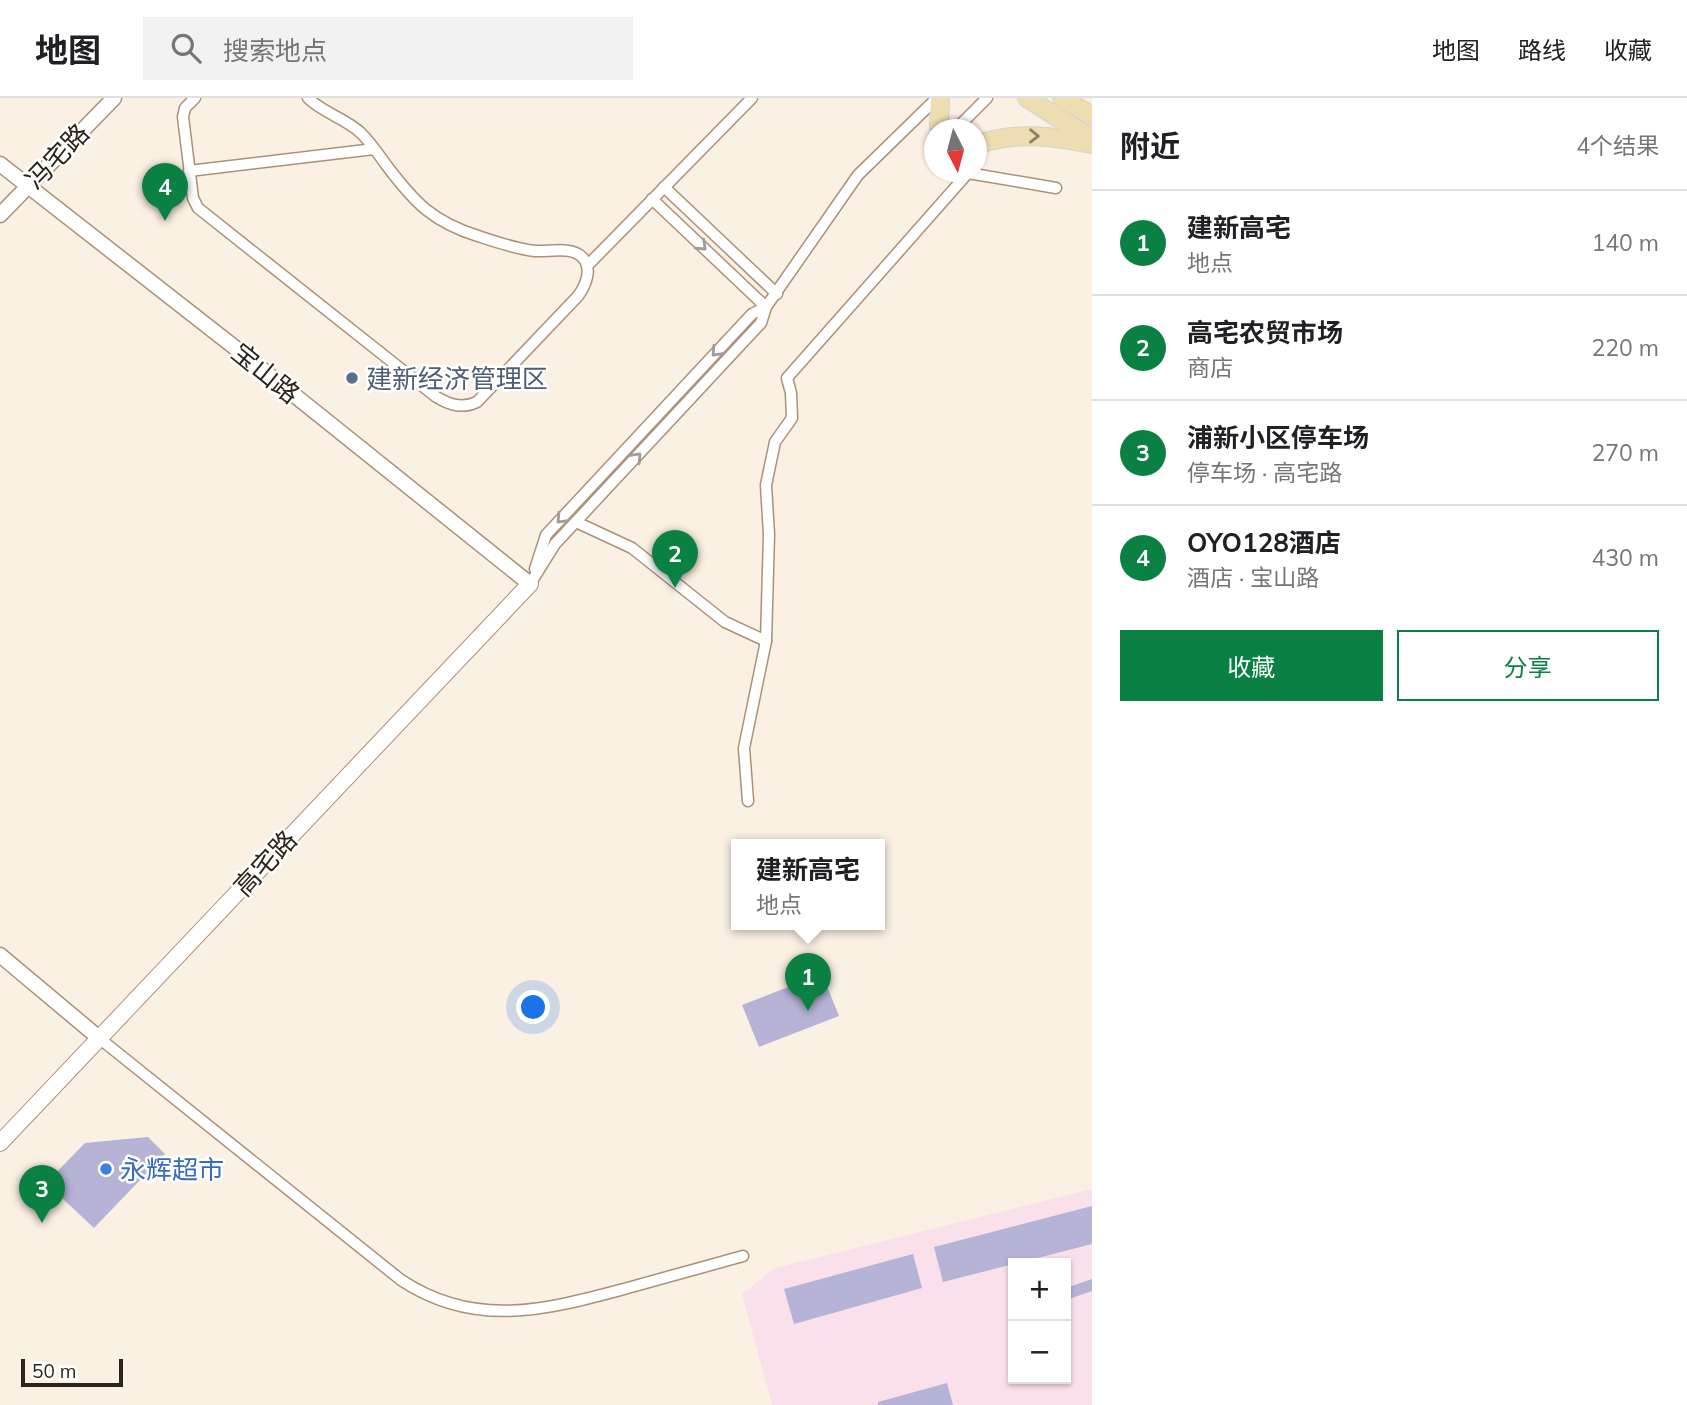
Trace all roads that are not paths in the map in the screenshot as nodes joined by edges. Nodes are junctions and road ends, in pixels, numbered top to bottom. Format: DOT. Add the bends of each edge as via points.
graph roads {
  1 [pos="114,98"];
  2 [pos="195,98"];
  3 [pos="308,98"];
  4 [pos="752,98"];
  5 [pos="938,98"];
  6 [pos="987,98"];
  7 [pos="1027,98"];
  8 [pos="1062,98"];
  9 [pos="1092,116"];
  10 [pos="939,119"];
  11 [pos="966,119"];
  12 [pos="987,141"];
  13 [pos="1092,141"];
  14 [pos="374,149"];
  15 [pos="0,164"];
  16 [pos="189,171"];
  17 [pos="28,187"];
  18 [pos="664,187"];
  19 [pos="1056,188"];
  20 [pos="652,199"];
  21 [pos="0,215"];
  22 [pos="587,265"];
  23 [pos="777,294"];
  24 [pos="766,307"];
  25 [pos="576,522"];
  26 [pos="530,584"];
  27 [pos="766,641"];
  28 [pos="748,801"];
  29 [pos="0,955"];
  30 [pos="99,1038"];
  31 [pos="0,1143"];
  32 [pos="743,1256"];
  1 -- 17 [label="street, 冯宅路"];
  2 -- 16 [label="street" via="183,117"];
  3 -- 14 [label="street" via="355,128"];
  4 -- 18 [label="street"];
  5 -- 10 [label="main road"];
  5 -- 23 [label="street" via="858,175"];
  6 -- 11 [label="street"];
  7 -- 13 [label="main road"];
  8 -- 9 [label="main road"];
  12 -- 13 [label="main road, one-way" via="1019,135"];
  14 -- 16 [label="street"];
  14 -- 22 [label="street" via="418,203 442,222 512,246 576,253"];
  15 -- 17 [label="street, 宝山路"];
  16 -- 22 [label="street" via="198,208 452,405 471,405 484,396 578,296"];
  17 -- 21 [label="street, 冯宅路"];
  17 -- 26 [label="street, 宝山路"];
  18 -- 20 [label="street"];
  18 -- 23 [label="street"];
  19 -- 27 [label="street" via="968,173 787,378 792,418 775,442 766,485"];
  20 -- 22 [label="street"];
  20 -- 24 [label="street, one-way"];
  23 -- 24 [label="street"];
  25 -- 24 [label="street, one-way" via="761,323"];
  24 -- 26 [label="street, one-way" via="752,314 546,535"];
  25 -- 26 [label="street" via="555,544"];
  25 -- 27 [label="street" via="632,548 725,622"];
  26 -- 30 [label="main road, 高宅路"];
  27 -- 28 [label="street" via="744,748"];
  29 -- 30 [label="street"];
  30 -- 31 [label="main road, 高宅路"];
  30 -- 32 [label="street" via="401,1280 448,1303 479,1311 547,1308"];
}
